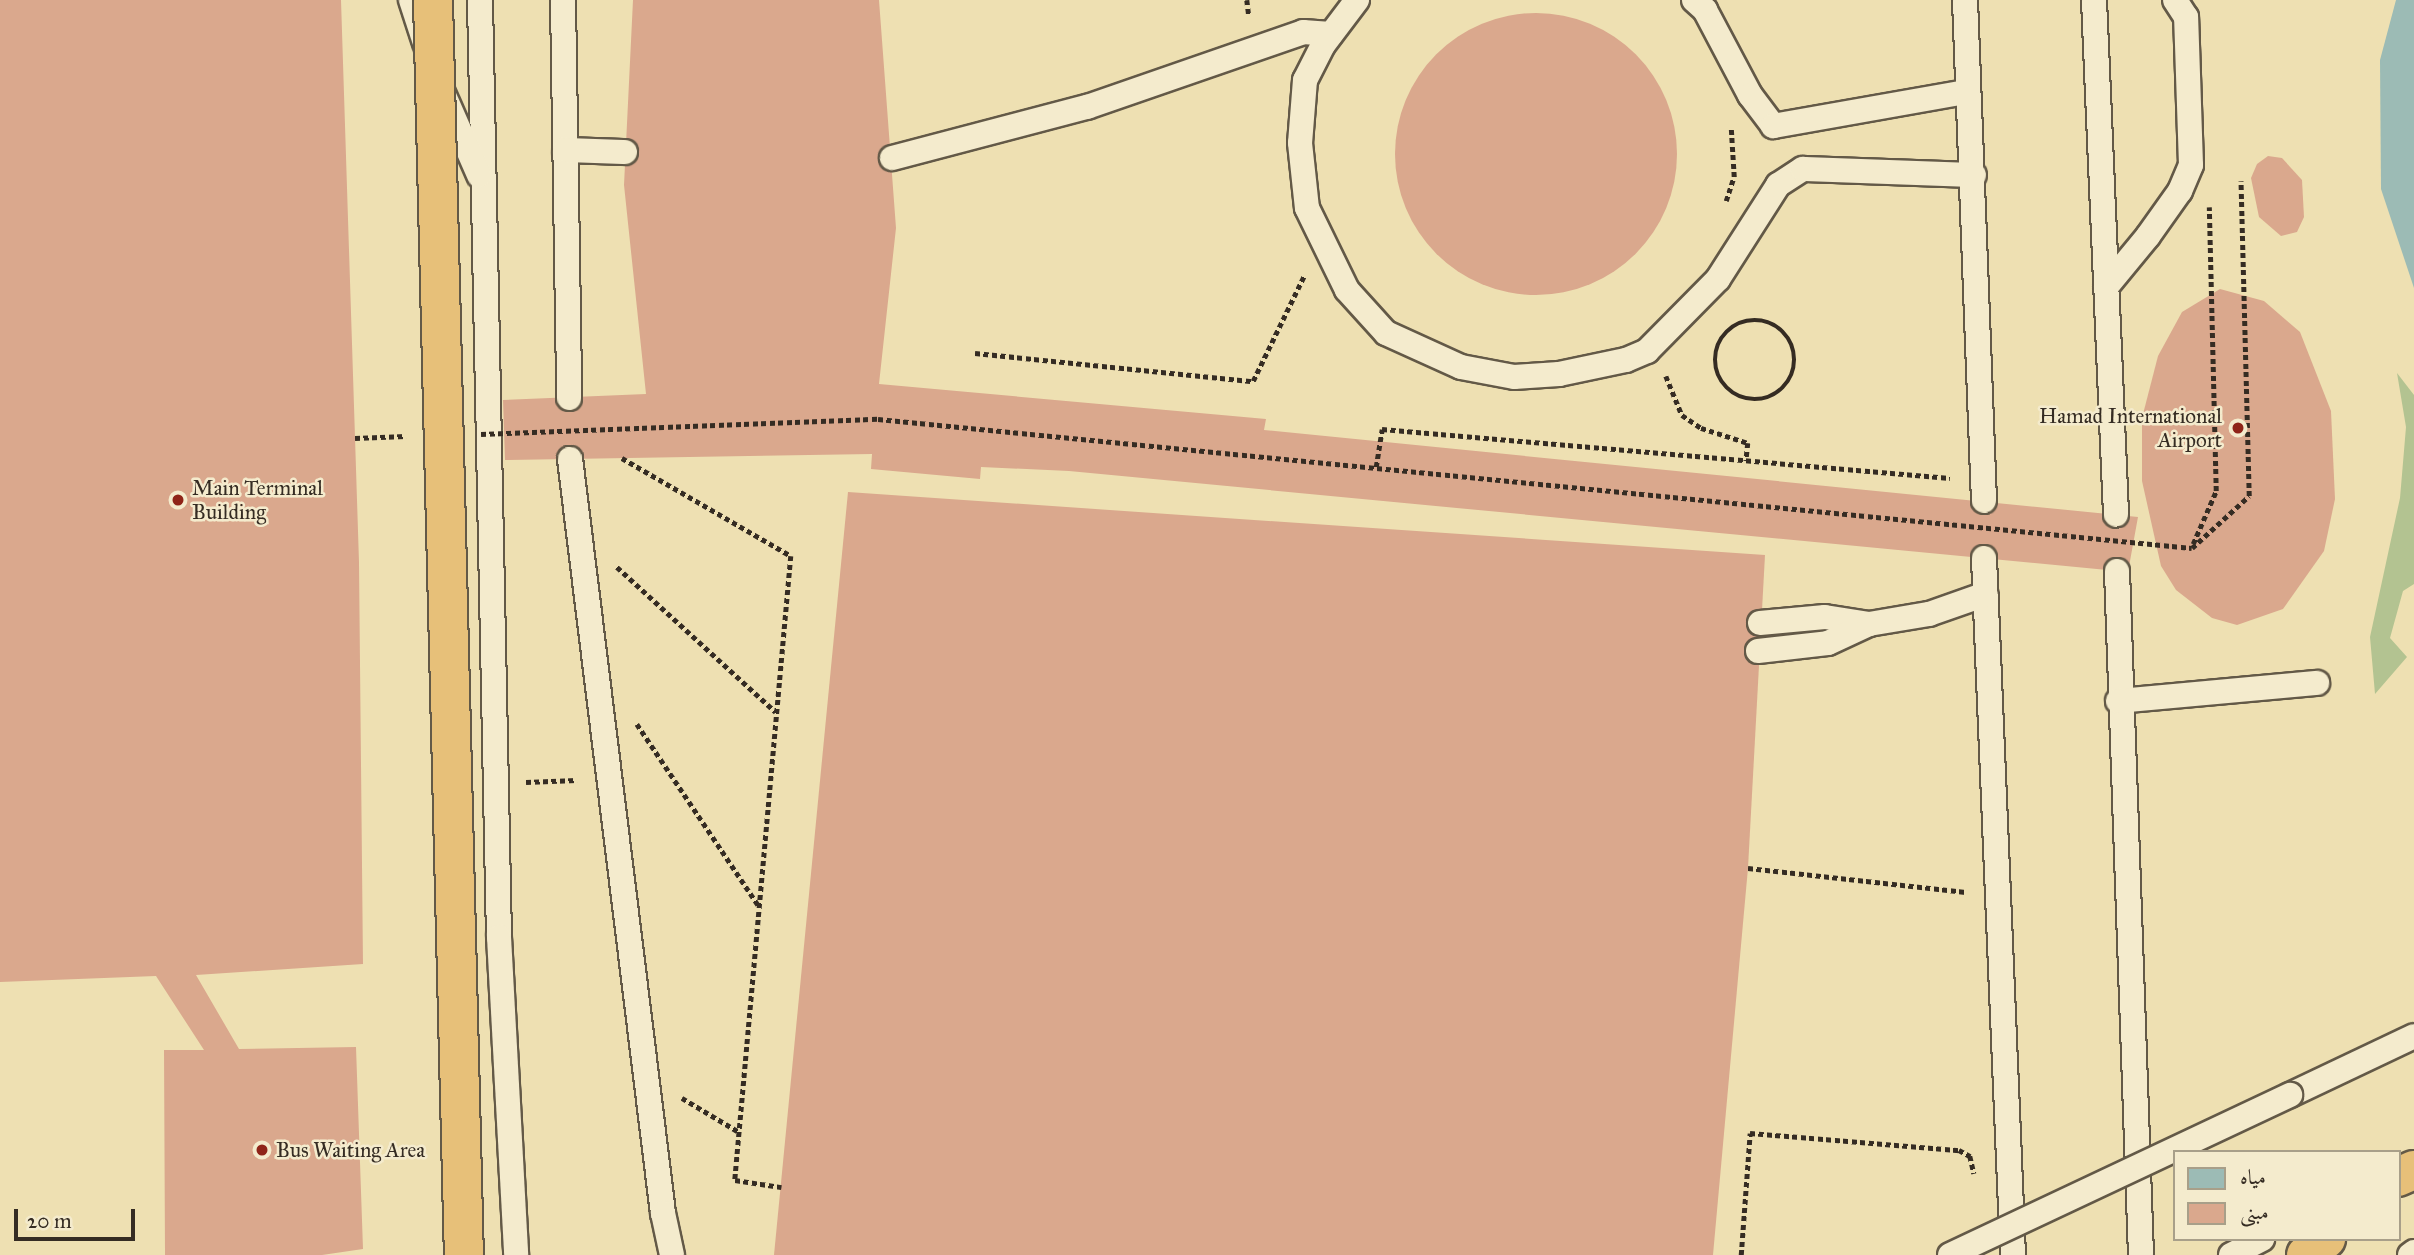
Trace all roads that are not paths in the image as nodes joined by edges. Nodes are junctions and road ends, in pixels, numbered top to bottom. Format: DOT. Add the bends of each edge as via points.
graph roads {
  1 [pos="411,0"];
  2 [pos="433,0"];
  3 [pos="480,0"];
  4 [pos="563,0"];
  5 [pos="1357,0"];
  6 [pos="1694,0"];
  7 [pos="1965,0"];
  8 [pos="2094,0"];
  9 [pos="2175,0"];
  10 [pos="1331,34"];
  11 [pos="1965,92"];
  12 [pos="565,150"];
  13 [pos="625,152"];
  14 [pos="892,158"];
  15 [pos="1974,175"];
  16 [pos="484,186"];
  17 [pos="2106,287"];
  18 [pos="569,398"];
  19 [pos="570,459"];
  20 [pos="1983,490"];
  21 [pos="2116,515"];
  22 [pos="1984,558"];
  23 [pos="2117,571"];
  24 [pos="1986,594"];
  25 [pos="1760,623"];
  26 [pos="1869,624"];
  27 [pos="1758,651"];
  28 [pos="2317,683"];
  29 [pos="2118,701"];
  30 [pos="2414,1036"];
  31 [pos="2173,1150"];
  32 [pos="2172,1151"];
  33 [pos="2258,1241"];
  34 [pos="2323,1241"];
  35 [pos="464,1255"];
  36 [pos="516,1255"];
  37 [pos="672,1255"];
  38 [pos="1950,1255"];
  39 [pos="2013,1255"];
  40 [pos="2141,1255"];
  41 [pos="2231,1255"];
  42 [pos="2305,1255"];
  1 -- 16 [label="lane" via="432,64"];
  2 -- 35 [label="highway, bridge"];
  3 -- 16 [label="lane"];
  4 -- 12 [label="lane"];
  5 -- 10 [label="lane"];
  6 -- 11 [label="lane" via="1705,10 1773,126"];
  7 -- 11 [label="lane"];
  8 -- 17 [label="lane"];
  9 -- 17 [label="lane" via="2186,17 2191,165 2180,191"];
  10 -- 14 [label="lane" via="1303,32 1087,107"];
  10 -- 15 [label="lane" via="1313,63 1301,101 1307,208 1319,240 1346,290 1386,333 1420,352 1480,372 1514,377 1559,374 1647,351 1718,279 1778,185 1803,169"];
  11 -- 15 [label="lane"];
  12 -- 13 [label="lane"];
  12 -- 18 [label="lane"];
  15 -- 20 [label="lane"];
  16 -- 36 [label="lane" via="496,784"];
  17 -- 21 [label="lane"];
  19 -- 37 [label="lane"];
  22 -- 24 [label="lane"];
  23 -- 29 [label="lane"];
  24 -- 26 [label="lane" via="1929,614"];
  24 -- 39 [label="lane"];
  25 -- 26 [label="lane" via="1825,617"];
  26 -- 27 [label="lane" via="1828,643"];
  28 -- 29 [label="lane"];
  29 -- 40 [label="lane"];
  30 -- 31 [label="lane, bridge"];
  32 -- 38 [label="lane, bridge"];
  33 -- 41 [label="lane, bridge"];
  34 -- 42 [label="highway"];
}
